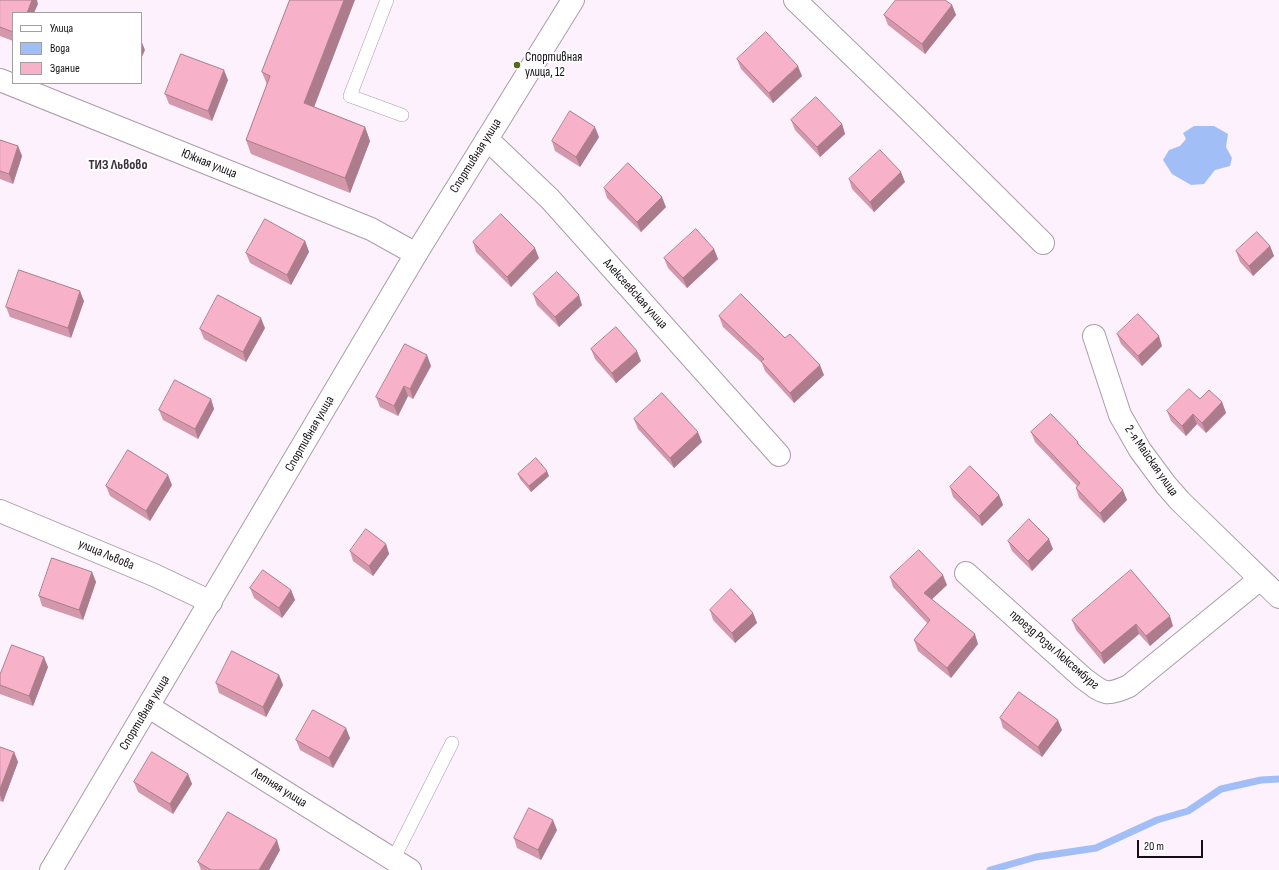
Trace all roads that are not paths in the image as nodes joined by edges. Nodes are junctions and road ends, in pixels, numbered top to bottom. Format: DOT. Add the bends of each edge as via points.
graph roads {
  1 [pos="387,0"];
  2 [pos="573,0"];
  3 [pos="795,0"];
  4 [pos="0,80"];
  5 [pos="402,115"];
  6 [pos="487,139"];
  7 [pos="1043,243"];
  8 [pos="416,254"];
  9 [pos="1094,336"];
  10 [pos="779,455"];
  11 [pos="0,511"];
  12 [pos="966,573"];
  13 [pos="1260,579"];
  14 [pos="1279,597"];
  15 [pos="211,602"];
  16 [pos="149,707"];
  17 [pos="452,743"];
  18 [pos="402,865"];
  19 [pos="51,870"];
  1 -- 5 [label="lane" via="350,96"];
  2 -- 6 [label="street, Спортивная улица"];
  3 -- 7 [label="street"];
  4 -- 8 [label="street, Южная улица" via="371,229"];
  6 -- 8 [label="street, Спортивная улица"];
  6 -- 10 [label="street, Алексеевская улица" via="550,199"];
  8 -- 15 [label="street, Спортивная улица"];
  9 -- 13 [label="street, 2-я Майская улица" via="1120,415 1140,450 1180,501"];
  11 -- 15 [label="street, улица Львова" via="154,575"];
  12 -- 13 [label="street, проезд Розы Люксембург" via="1083,678 1101,691 1115,692 1129,686"];
  13 -- 14 [label="street, 2-я Майская улица"];
  15 -- 16 [label="street, Спортивная улица"];
  16 -- 18 [label="street, Летняя улица"];
  16 -- 19 [label="street, Спортивная улица"];
  17 -- 18 [label="lane"];
}
